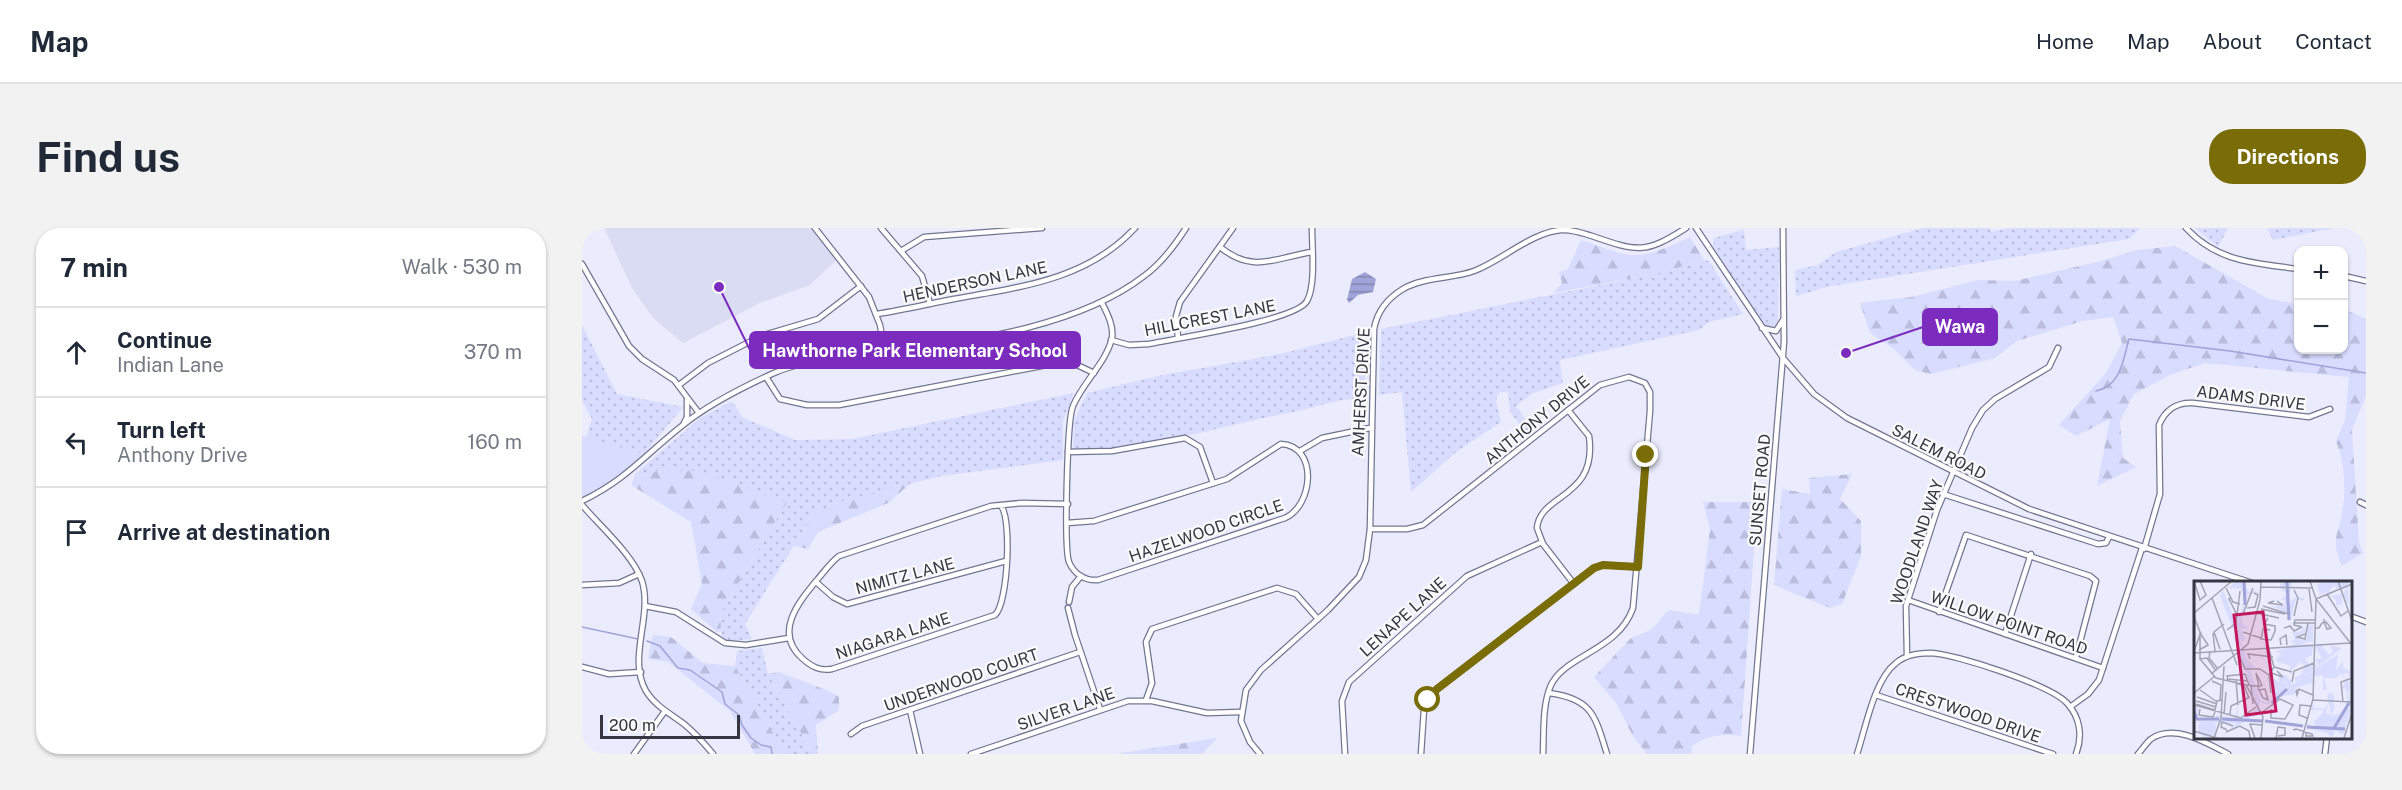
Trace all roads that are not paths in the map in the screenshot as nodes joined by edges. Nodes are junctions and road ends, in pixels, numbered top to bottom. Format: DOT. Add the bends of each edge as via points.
graph roads {
  1 [pos="815,228"];
  2 [pos="880,228"];
  3 [pos="1042,228"];
  4 [pos="1135,228"];
  5 [pos="1186,228"];
  6 [pos="1233,228"];
  7 [pos="1312,228"];
  8 [pos="1686,228"];
  9 [pos="1696,228"];
  10 [pos="1783,228"];
  11 [pos="2186,228"];
  12 [pos="1220,247"];
  13 [pos="901,251"];
  14 [pos="1311,252"];
  15 [pos="582,264"];
  16 [pos="2294,268"];
  17 [pos="2348,277"];
  18 [pos="2366,281"];
  19 [pos="861,286"];
  20 [pos="1102,303"];
  21 [pos="930,304"];
  22 [pos="877,314"];
  23 [pos="1784,317"];
  24 [pos="1761,328"];
  25 [pos="1178,338"];
  26 [pos="1111,340"];
  27 [pos="2058,348"];
  28 [pos="885,353"];
  29 [pos="1783,358"];
  30 [pos="1094,373"];
  31 [pos="766,377"];
  32 [pos="679,385"];
  33 [pos="687,396"];
  34 [pos="2330,409"];
  35 [pos="1569,410"];
  36 [pos="699,413"];
  37 [pos="683,425"];
  38 [pos="1370,428"];
  39 [pos="1300,451"];
  40 [pos="1068,452"];
  41 [pos="1954,473"];
  42 [pos="1213,483"];
  43 [pos="1943,494"];
  44 [pos="2360,502"];
  45 [pos="582,503"];
  46 [pos="1068,504"];
  47 [pos="2366,505"];
  48 [pos="1001,506"];
  49 [pos="1067,523"];
  50 [pos="1370,529"];
  51 [pos="2109,537"];
  52 [pos="1542,542"];
  53 [pos="2143,548"];
  54 [pos="2031,554"];
  55 [pos="1006,561"];
  56 [pos="1638,567"];
  57 [pos="639,574"];
  58 [pos="1081,576"];
  59 [pos="2246,581"];
  60 [pos="816,582"];
  61 [pos="1574,584"];
  62 [pos="582,585"];
  63 [pos="1908,600"];
  64 [pos="645,606"];
  65 [pos="1939,612"];
  66 [pos="2351,617"];
  67 [pos="1318,619"];
  68 [pos="2366,622"];
  69 [pos="2005,634"];
  70 [pos="789,638"];
  71 [pos="1080,652"];
  72 [pos="1907,656"];
  73 [pos="2076,657"];
  74 [pos="582,667"];
  75 [pos="2103,668"];
  76 [pos="641,672"];
  77 [pos="1549,693"];
  78 [pos="1876,695"];
  79 [pos="1146,700"];
  80 [pos="2070,707"];
  81 [pos="1100,709"];
  82 [pos="910,710"];
  83 [pos="665,711"];
  84 [pos="1241,712"];
  85 [pos="851,734"];
  86 [pos="2194,738"];
  87 [pos="2197,739"];
  88 [pos="2327,739"];
  89 [pos="634,754"];
  90 [pos="713,754"];
  91 [pos="920,754"];
  92 [pos="971,754"];
  93 [pos="1260,754"];
  94 [pos="1345,754"];
  95 [pos="1421,754"];
  96 [pos="1544,754"];
  97 [pos="1607,754"];
  98 [pos="1750,754"];
  99 [pos="1860,754"];
  100 [pos="2053,754"];
  101 [pos="2076,754"];
  102 [pos="2138,754"];
  103 [pos="2228,754"];
  104 [pos="2325,754"];
  1 -- 19 [label="street"];
  2 -- 13 [label="street"];
  3 -- 13 [label="street" via="924,237"];
  4 -- 21 [label="street, HENDERSON LANE" via="1101,257 1062,276"];
  5 -- 20 [label="street" via="1145,276"];
  6 -- 12 [label="street"];
  7 -- 14 [label="street, HILLCREST LANE"];
  8 -- 38 [label="street, AMHERST DRIVE" via="1647,248 1558,230 1472,272 1403,289 1389,300 1375,323"];
  9 -- 24 [label="street, SALEM ROAD"];
  10 -- 23 [label="street, SUNSET ROAD"];
  11 -- 16 [label="street" via="2204,245 2227,258"];
  12 -- 14 [label="street" via="1237,260 1249,263"];
  12 -- 25 [label="street" via="1180,302 1176,316"];
  13 -- 21 [label="street" via="922,276"];
  14 -- 25 [label="street, HILLCREST LANE" via="1310,291 1299,310"];
  15 -- 32 [label="street" via="629,346"];
  17 -- 18 [label="street"];
  19 -- 22 [label="street"];
  19 -- 32 [label="street" via="818,319 761,336 708,363"];
  20 -- 26 [label="street" via="1112,327"];
  20 -- 28 [label="street" via="1047,322"];
  21 -- 22 [label="street, HENDERSON LANE"];
  22 -- 28 [label="street"];
  23 -- 24 [label="street" via="1776,331"];
  23 -- 29 [label="street, SUNSET ROAD"];
  24 -- 29 [label="street, SALEM ROAD"];
  25 -- 26 [label="street, HILLCREST LANE" via="1135,345"];
  26 -- 30 [label="street"];
  27 -- 41 [label="street, WOODLAND WAY" via="2049,367 2000,395 1983,410"];
  28 -- 31 [label="street" via="798,364"];
  29 -- 41 [label="street, SALEM ROAD" via="1814,394 1841,414"];
  29 -- 98 [label="street, SUNSET ROAD"];
  30 -- 31 [label="street" via="1073,363 1056,363 831,406 780,399"];
  30 -- 40 [label="street" via="1072,409"];
  31 -- 36 [label="street"];
  32 -- 33 [label="street"];
  33 -- 36 [label="street"];
  33 -- 37 [label="street"];
  34 -- 53 [label="street, ADAMS DRIVE" via="2309,417 2193,403 2176,405 2159,424 2160,494"];
  35 -- 50 [label="street, ANTHONY DRIVE" via="1422,525"];
  35 -- 52 [label="street" via="1589,436 1587,466 1581,481 1540,518 1537,528"];
  35 -- 56 [label="street, ANTHONY DRIVE" via="1608,381 1633,377 1649,388"];
  36 -- 37 [label="street"];
  37 -- 45 [label="street" via="626,476"];
  38 -- 39 [label="street" via="1322,438"];
  38 -- 50 [label="street, AMHERST DRIVE"];
  39 -- 42 [label="street" via="1287,444 1275,446 1240,474"];
  39 -- 58 [label="street, HAZELWOOD CIRCLE" via="1306,464 1306,492 1300,508 1291,516 1098,580"];
  40 -- 42 [label="street" via="1112,451 1185,438 1200,447"];
  40 -- 46 [label="street"];
  41 -- 43 [label="street, WOODLAND WAY"];
  41 -- 51 [label="street, SALEM ROAD" via="2022,506"];
  42 -- 49 [label="street" via="1094,521"];
  43 -- 51 [label="street" via="2098,544 2106,543"];
  43 -- 63 [label="street, WOODLAND WAY"];
  44 -- 47 [label="street"];
  45 -- 57 [label="street"];
  46 -- 48 [label="street"];
  46 -- 49 [label="street"];
  48 -- 55 [label="street, NIAGARA LANE" via="1005,512"];
  48 -- 60 [label="street" via="845,554 829,565"];
  49 -- 58 [label="street" via="1069,561"];
  50 -- 67 [label="street, AMHERST DRIVE" via="1359,578"];
  51 -- 53 [label="street, SALEM ROAD"];
  52 -- 61 [label="street"];
  52 -- 94 [label="street, LENAPE LANE" via="1467,576 1349,682 1342,701"];
  53 -- 59 [label="street, SALEM ROAD"];
  53 -- 75 [label="street"];
  54 -- 65 [label="street" via="1966,534"];
  54 -- 69 [label="street"];
  54 -- 73 [label="street" via="2096,581"];
  55 -- 60 [label="street, NIMITZ LANE" via="847,604"];
  55 -- 70 [label="street, NIAGARA LANE" via="1002,606 987,618 827,670 805,661"];
  56 -- 61 [label="street" via="1598,566"];
  56 -- 77 [label="street, ANTHONY DRIVE" via="1634,604 1626,625 1558,676"];
  57 -- 62 [label="street" via="619,583"];
  57 -- 64 [label="street"];
  58 -- 71 [label="street" via="1072,587 1069,605"];
  60 -- 70 [label="street" via="793,612"];
  61 -- 95 [label="street" via="1431,696 1424,709"];
  63 -- 65 [label="street, WILLOW POINT ROAD"];
  63 -- 72 [label="street, WOODLAND WAY" via="1904,621"];
  64 -- 70 [label="street" via="676,612 725,643 747,645"];
  64 -- 76 [label="street"];
  65 -- 69 [label="street, WILLOW POINT ROAD"];
  66 -- 68 [label="street"];
  67 -- 79 [label="street" via="1296,594 1277,588 1152,629 1146,642 1152,683"];
  67 -- 84 [label="street, AMHERST DRIVE" via="1252,680 1244,693"];
  69 -- 73 [label="street, WILLOW POINT ROAD"];
  71 -- 81 [label="street"];
  71 -- 82 [label="street, UNDERWOOD COURT"];
  72 -- 78 [label="street" via="1888,670"];
  72 -- 80 [label="street" via="1934,653 1965,661 2044,688"];
  73 -- 75 [label="street, WILLOW POINT ROAD"];
  74 -- 76 [label="street" via="609,674"];
  75 -- 80 [label="street" via="2090,692"];
  76 -- 83 [label="street" via="647,692"];
  77 -- 96 [label="street"];
  77 -- 97 [label="street" via="1579,700 1591,710"];
  78 -- 99 [label="street"];
  78 -- 100 [label="street, CRESTWOOD DRIVE"];
  79 -- 81 [label="street, SILVER LANE"];
  79 -- 84 [label="street, SILVER LANE" via="1203,712"];
  80 -- 101 [label="street" via="2080,731"];
  81 -- 92 [label="street, SILVER LANE"];
  82 -- 85 [label="street, UNDERWOOD COURT" via="862,726"];
  82 -- 91 [label="street"];
  83 -- 89 [label="street"];
  83 -- 90 [label="street"];
  84 -- 93 [label="street" via="1246,734"];
  86 -- 102 [label="street" via="2169,733 2151,739"];
  87 -- 103 [label="street"];
  88 -- 104 [label="street"];
}
